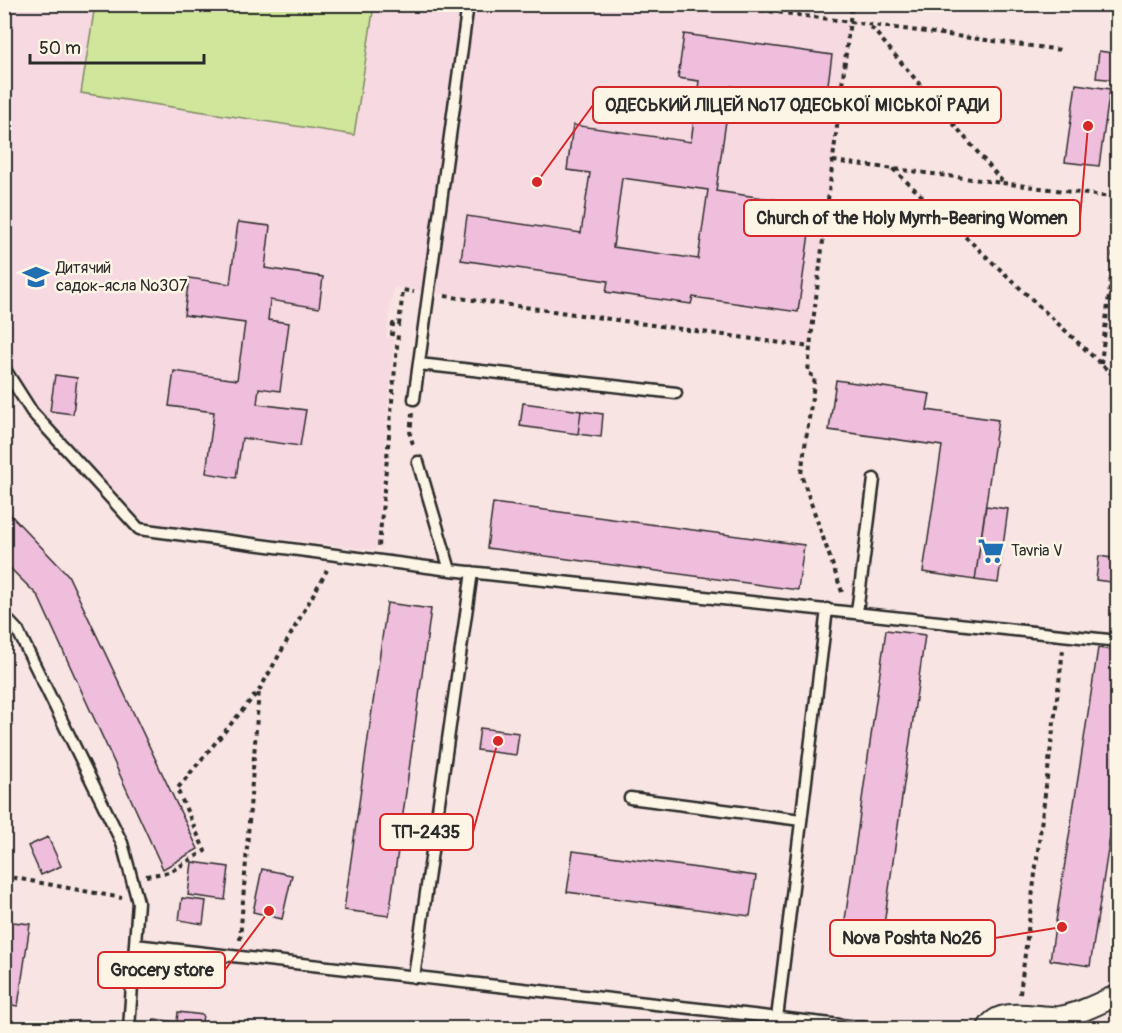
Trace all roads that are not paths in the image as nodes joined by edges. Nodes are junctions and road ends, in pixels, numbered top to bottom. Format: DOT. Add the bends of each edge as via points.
graph roads {
  1 [pos="468,4"];
  2 [pos="419,364"];
  3 [pos="4,368"];
  4 [pos="676,393"];
  5 [pos="414,399"];
  6 [pos="418,462"];
  7 [pos="874,479"];
  8 [pos="450,570"];
  9 [pos="472,572"];
  10 [pos="827,609"];
  11 [pos="852,612"];
  12 [pos="4,616"];
  13 [pos="1118,640"];
  14 [pos="630,798"];
  15 [pos="801,820"];
  16 [pos="135,945"];
  17 [pos="414,977"];
  18 [pos="1118,995"];
  19 [pos="777,1018"];
  20 [pos="4,1028"];
  21 [pos="11,1029"];
  22 [pos="129,1029"];
  23 [pos="867,1029"];
  24 [pos="988,1029"];
  1 -- 2 [label="lane"];
  2 -- 4 [label="lane"];
  2 -- 5 [label="lane"];
  3 -- 8 [label="lane" via="32,412 139,529"];
  6 -- 8 [label="lane"];
  7 -- 11 [label="lane"];
  8 -- 9 [label="lane"];
  9 -- 10 [label="lane"];
  9 -- 17 [label="lane"];
  10 -- 11 [label="lane"];
  10 -- 15 [label="lane"];
  11 -- 13 [label="lane"];
  12 -- 16 [label="lane" via="18,631 122,843 138,902"];
  14 -- 15 [label="lane"];
  15 -- 19 [label="lane"];
  16 -- 17 [label="lane"];
  16 -- 22 [label="lane"];
  17 -- 19 [label="lane"];
  18 -- 24 [label="street" via="1060,1017 1017,1014 1001,1018"];
  19 -- 23 [label="lane"];
  20 -- 21 [label="lane"];
}
